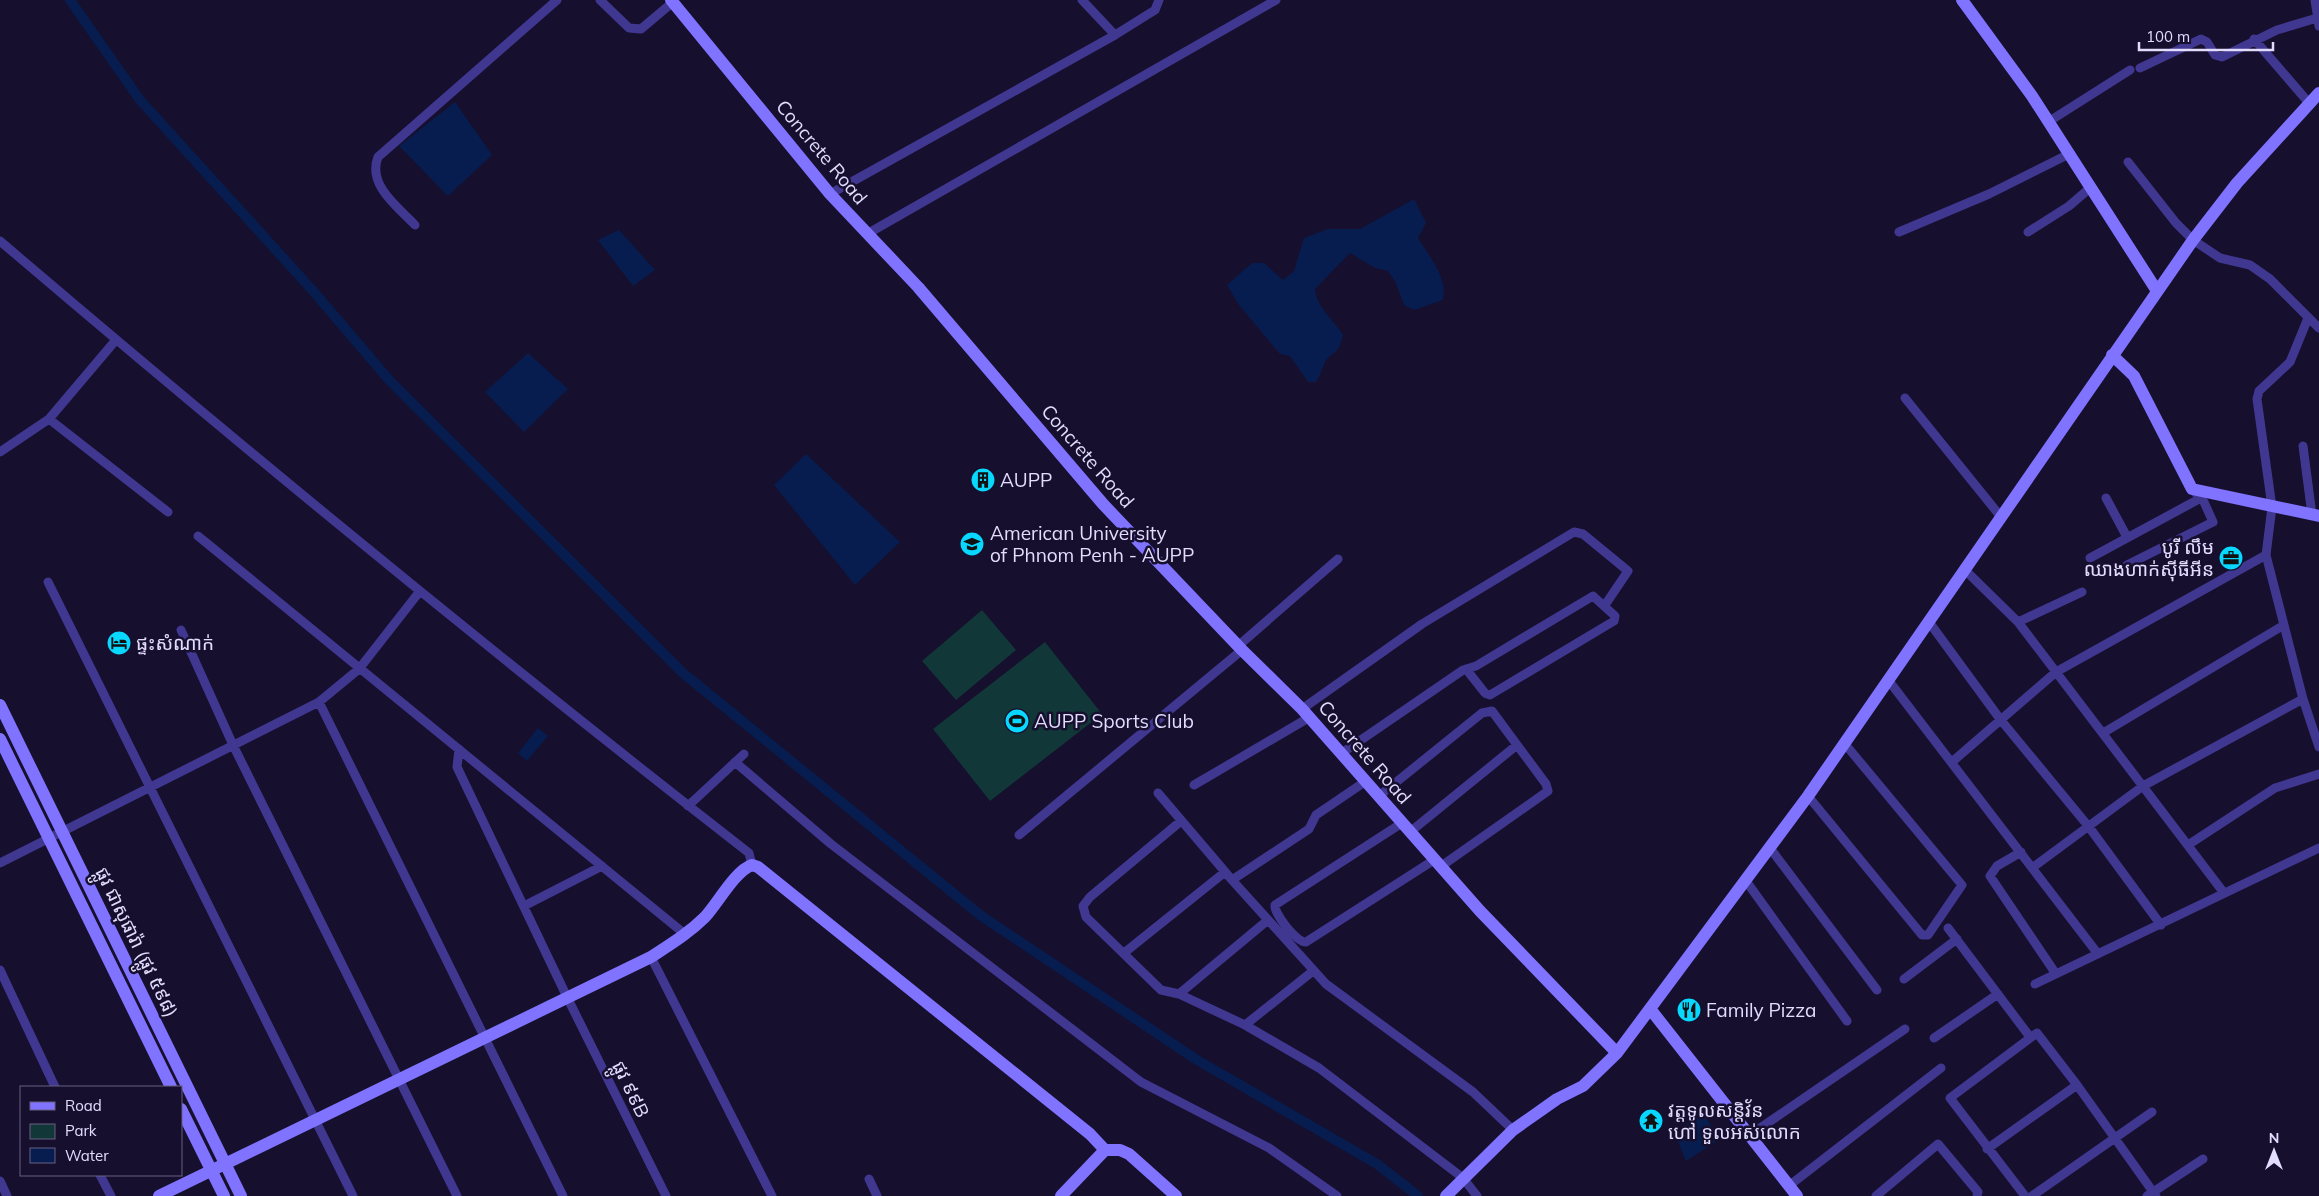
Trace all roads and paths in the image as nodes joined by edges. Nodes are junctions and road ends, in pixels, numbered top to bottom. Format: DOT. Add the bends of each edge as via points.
graph roads {
  1 [pos="557,0"];
  2 [pos="600,0"];
  3 [pos="1082,0"];
  4 [pos="1159,0"];
  5 [pos="1276,0"];
  6 [pos="1962,0"];
  7 [pos="2314,0"];
  8 [pos="672,1"];
  9 [pos="2318,22"];
  10 [pos="1115,35"];
  11 [pos="2254,39"];
  12 [pos="2319,93"];
  13 [pos="2309,103"];
  14 [pos="2048,122"];
  15 [pos="2069,154"];
  16 [pos="2128,162"];
  17 [pos="2090,188"];
  18 [pos="830,194"];
  19 [pos="415,225"];
  20 [pos="1899,232"];
  21 [pos="2028,232"];
  22 [pos="867,234"];
  23 [pos="2193,240"];
  24 [pos="0,241"];
  25 [pos="2157,291"];
  26 [pos="2308,318"];
  27 [pos="2319,328"];
  28 [pos="115,341"];
  29 [pos="2112,355"];
  30 [pos="1905,398"];
  31 [pos="49,419"];
  32 [pos="2303,446"];
  33 [pos="0,452"];
  34 [pos="2197,494"];
  35 [pos="2106,498"];
  36 [pos="2272,507"];
  37 [pos="168,512"];
  38 [pos="2316,516"];
  39 [pos="2001,517"];
  40 [pos="198,536"];
  41 [pos="2128,537"];
  42 [pos="2266,554"];
  43 [pos="2090,558"];
  44 [pos="1338,559"];
  45 [pos="2127,565"];
  46 [pos="1964,569"];
  47 [pos="48,582"];
  48 [pos="420,591"];
  49 [pos="2082,592"];
  50 [pos="1606,605"];
  51 [pos="1929,622"];
  52 [pos="2018,622"];
  53 [pos="2284,624"];
  54 [pos="181,630"];
  55 [pos="1240,648"];
  56 [pos="360,668"];
  57 [pos="1466,669"];
  58 [pos="2056,672"];
  59 [pos="1889,681"];
  60 [pos="2303,699"];
  61 [pos="319,702"];
  62 [pos="0,705"];
  63 [pos="1306,713"];
  64 [pos="2000,719"];
  65 [pos="2103,733"];
  66 [pos="0,739"];
  67 [pos="1845,744"];
  68 [pos="233,745"];
  69 [pos="1517,745"];
  70 [pos="2319,747"];
  71 [pos="458,749"];
  72 [pos="1342,753"];
  73 [pos="744,754"];
  74 [pos="735,762"];
  75 [pos="1952,762"];
  76 [pos="2319,774"];
  77 [pos="1366,781"];
  78 [pos="1194,785"];
  79 [pos="2143,786"];
  80 [pos="150,787"];
  81 [pos="1158,793"];
  82 [pos="1379,796"];
  83 [pos="1808,796"];
  84 [pos="688,806"];
  85 [pos="1181,821"];
  86 [pos="2089,827"];
  87 [pos="1406,828"];
  88 [pos="62,832"];
  89 [pos="1019,835"];
  90 [pos="49,839"];
  91 [pos="2188,845"];
  92 [pos="1770,848"];
  93 [pos="2319,848"];
  94 [pos="2021,852"];
  95 [pos="0,863"];
  96 [pos="1437,864"];
  97 [pos="602,866"];
  98 [pos="752,866"];
  99 [pos="2032,868"];
  100 [pos="1225,872"];
  101 [pos="1232,880"];
  102 [pos="1746,880"];
  103 [pos="2224,893"];
  104 [pos="524,906"];
  105 [pos="1268,920"];
  106 [pos="2161,925"];
  107 [pos="1948,928"];
  108 [pos="686,935"];
  109 [pos="1957,939"];
  110 [pos="1124,953"];
  111 [pos="2098,954"];
  112 [pos="651,957"];
  113 [pos="0,970"];
  114 [pos="1313,971"];
  115 [pos="2056,974"];
  116 [pos="1904,979"];
  117 [pos="2034,984"];
  118 [pos="1877,990"];
  119 [pos="1180,994"];
  120 [pos="1998,994"];
  121 [pos="567,998"];
  122 [pos="1651,1010"];
  123 [pos="1847,1021"];
  124 [pos="1245,1025"];
  125 [pos="1905,1028"];
  126 [pos="2030,1037"];
  127 [pos="485,1038"];
  128 [pos="1934,1038"];
  129 [pos="1617,1053"];
  130 [pos="1941,1068"];
  131 [pos="400,1078"];
  132 [pos="2077,1085"];
  133 [pos="55,1086"];
  134 [pos="171,1086"];
  135 [pos="182,1111"];
  136 [pos="2152,1112"];
  137 [pos="316,1120"];
  138 [pos="1513,1130"];
  139 [pos="1750,1135"];
  140 [pos="2115,1138"];
  141 [pos="1988,1149"];
  142 [pos="1105,1150"];
  143 [pos="2203,1159"];
  144 [pos="225,1163"];
  145 [pos="211,1170"];
  146 [pos="101,1176"];
  147 [pos="869,1179"];
  148 [pos="0,1181"];
  149 [pos="1461,1181"];
  150 [pos="1790,1185"];
  151 [pos="2152,1195"];
  152 [pos="7,1196"];
  153 [pos="111,1196"];
  154 [pos="159,1196"];
  155 [pos="224,1196"];
  156 [pos="241,1196"];
  157 [pos="353,1196"];
  158 [pos="457,1196"];
  159 [pos="563,1196"];
  160 [pos="666,1196"];
  161 [pos="772,1196"];
  162 [pos="877,1196"];
  163 [pos="1061,1196"];
  164 [pos="1176,1196"];
  165 [pos="1337,1196"];
  166 [pos="1446,1196"];
  167 [pos="1476,1196"];
  168 [pos="1797,1196"];
  169 [pos="1876,1196"];
  170 [pos="1977,1196"];
  171 [pos="2025,1196"];
  172 [pos="2032,1196"];
  1 -- 19 [label="street" via="378,157 375,175 382,190"];
  2 -- 8 [label="street" via="635,30 641,29"];
  3 -- 10 [label="street"];
  4 -- 10 [label="street" via="1155,10"];
  5 -- 22 [label="street"];
  6 -- 14 [label="street"];
  7 -- 9 [label="street"];
  8 -- 18 [label="street, Concrete Road"];
  9 -- 11 [label="street" via="2277,30"];
  10 -- 18 [label="street"];
  11 -- 13 [label="street"];
  11 -- 14 [label="street" via="2222,57 2215,55 2202,39 2135,69"];
  12 -- 13 [label="street"];
  13 -- 23 [label="street"];
  14 -- 15 [label="street"];
  15 -- 17 [label="street"];
  15 -- 20 [label="street" via="2020,180"];
  16 -- 23 [label="street"];
  17 -- 21 [label="street" via="2069,206"];
  17 -- 25 [label="street"];
  18 -- 22 [label="street, Concrete Road"];
  22 -- 55 [label="street, Concrete Road" via="918,287 1103,504"];
  23 -- 25 [label="street"];
  23 -- 26 [label="street" via="2220,258 2250,265 2270,278"];
  24 -- 28 [label="street"];
  25 -- 29 [label="street"];
  26 -- 27 [label="street"];
  26 -- 36 [label="street" via="2290,362 2257,395"];
  28 -- 31 [label="street"];
  28 -- 48 [label="street"];
  29 -- 34 [label="street" via="2134,376"];
  29 -- 39 [label="street"];
  30 -- 39 [label="street"];
  31 -- 33 [label="street"];
  31 -- 37 [label="street"];
  32 -- 38 [label="street"];
  34 -- 36 [label="street"];
  34 -- 41 [label="street"];
  34 -- 45 [label="street" via="2213,519 2210,525"];
  35 -- 41 [label="street"];
  36 -- 38 [label="street"];
  36 -- 42 [label="street"];
  39 -- 46 [label="street"];
  40 -- 56 [label="street"];
  41 -- 43 [label="street"];
  42 -- 53 [label="street"];
  42 -- 58 [label="street"];
  44 -- 55 [label="street"];
  46 -- 51 [label="street"];
  46 -- 52 [label="street"];
  47 -- 80 [label="street"];
  48 -- 56 [label="street"];
  48 -- 84 [label="street"];
  49 -- 52 [label="street"];
  50 -- 57 [label="street" via="1594,596"];
  50 -- 57 [label="street" via="1614,614 1614,620 1490,695"];
  50 -- 63 [label="street" via="1628,571 1583,534 1574,532 1422,624"];
  51 -- 59 [label="street"];
  51 -- 64 [label="street"];
  52 -- 58 [label="street"];
  53 -- 60 [label="street"];
  53 -- 65 [label="street"];
  54 -- 68 [label="street"];
  55 -- 63 [label="street, Concrete Road"];
  55 -- 89 [label="street"];
  56 -- 61 [label="street"];
  56 -- 71 [label="street"];
  57 -- 72 [label="street"];
  58 -- 64 [label="street"];
  58 -- 65 [label="street"];
  59 -- 67 [label="street"];
  59 -- 75 [label="street"];
  60 -- 70 [label="street"];
  60 -- 79 [label="street"];
  61 -- 68 [label="street"];
  61 -- 127 [label="street"];
  62 -- 88 [label="street, ផ្លូវ ជាសុផារ៉ា (ផ្លូវ ៥៩៨)"];
  63 -- 72 [label="street, Concrete Road"];
  63 -- 78 [label="street"];
  64 -- 75 [label="street"];
  64 -- 86 [label="street"];
  65 -- 79 [label="street"];
  66 -- 90 [label="street, ផ្លូវ ជាសុផារ៉ា (ផ្លូវ ៥៩៨)"];
  67 -- 83 [label="street"];
  67 -- 83 [label="street" via="1962,885 1928,935 1922,936"];
  68 -- 80 [label="street"];
  68 -- 131 [label="street"];
  69 -- 82 [label="street" via="1492,711 1485,711"];
  69 -- 87 [label="street"];
  69 -- 96 [label="street" via="1546,784 1547,793"];
  71 -- 97 [label="street"];
  71 -- 104 [label="street, ផ្លូវ ៩៩B" via="457,767"];
  72 -- 77 [label="street, Concrete Road"];
  73 -- 74 [label="street"];
  74 -- 84 [label="street"];
  74 -- 165 [label="street" via="845,856 1141,1082 1269,1148"];
  75 -- 94 [label="street"];
  76 -- 91 [label="street" via="2275,788"];
  77 -- 82 [label="street, Concrete Road"];
  77 -- 101 [label="street" via="1316,815 1309,829"];
  79 -- 86 [label="street"];
  79 -- 91 [label="street"];
  80 -- 88 [label="street"];
  80 -- 137 [label="street"];
  81 -- 85 [label="street"];
  82 -- 87 [label="street, Concrete Road"];
  83 -- 92 [label="street"];
  84 -- 98 [label="street" via="749,854"];
  85 -- 100 [label="street"];
  85 -- 110 [label="street" via="1083,906 1086,917"];
  86 -- 99 [label="street"];
  86 -- 106 [label="street"];
  87 -- 96 [label="street, Concrete Road"];
  87 -- 96 [label="street" via="1275,905 1275,912 1298,940 1306,942"];
  88 -- 90 [label="street"];
  88 -- 144 [label="street, ផ្លូវ ជាសុផារ៉ា (ផ្លូវ ៥៩៨)"];
  90 -- 95 [label="street"];
  90 -- 134 [label="street, ផ្លូវ ជាសុផារ៉ា (ផ្លូវ ៥៩៨)"];
  91 -- 103 [label="street"];
  92 -- 102 [label="street"];
  92 -- 118 [label="street"];
  93 -- 103 [label="street"];
  94 -- 99 [label="street"];
  94 -- 115 [label="street" via="1997,866 1990,876"];
  96 -- 129 [label="street, Concrete Road"];
  97 -- 104 [label="street"];
  97 -- 108 [label="street"];
  98 -- 108 [label="street" via="738,876"];
  98 -- 142 [label="street" via="758,867 879,963 1090,1134"];
  99 -- 111 [label="street"];
  100 -- 101 [label="street"];
  100 -- 110 [label="street"];
  101 -- 105 [label="street"];
  102 -- 122 [label="street"];
  102 -- 123 [label="street"];
  103 -- 106 [label="street"];
  104 -- 121 [label="street, ផ្លូវ ៩៩B"];
  105 -- 114 [label="street"];
  105 -- 119 [label="street"];
  106 -- 111 [label="street"];
  107 -- 109 [label="street"];
  108 -- 112 [label="street"];
  109 -- 116 [label="street"];
  109 -- 120 [label="street"];
  110 -- 119 [label="street" via="1162,990"];
  111 -- 115 [label="street"];
  112 -- 121 [label="street"];
  112 -- 161 [label="street"];
  113 -- 133 [label="street"];
  114 -- 124 [label="street"];
  114 -- 138 [label="street" via="1340,996 1473,1092"];
  115 -- 117 [label="street"];
  119 -- 124 [label="street"];
  120 -- 126 [label="street"];
  120 -- 128 [label="street"];
  121 -- 127 [label="street"];
  121 -- 160 [label="street, ផ្លូវ ៩៩B"];
  122 -- 129 [label="street"];
  122 -- 139 [label="street"];
  124 -- 149 [label="street" via="1319,1068"];
  125 -- 139 [label="street"];
  126 -- 132 [label="street" via="2037,1033"];
  126 -- 141 [label="street" via="1950,1098"];
  127 -- 131 [label="street"];
  127 -- 159 [label="street"];
  129 -- 138 [label="street" via="1583,1086 1557,1099"];
  130 -- 150 [label="street"];
  131 -- 137 [label="street"];
  131 -- 158 [label="street"];
  132 -- 140 [label="street"];
  132 -- 141 [label="street"];
  135 -- 145 [label="street"];
  136 -- 140 [label="street"];
  137 -- 144 [label="street"];
  137 -- 157 [label="street"];
  138 -- 149 [label="street"];
  139 -- 150 [label="street"];
  140 -- 151 [label="street"];
  140 -- 172 [label="street"];
  141 -- 171 [label="street"];
  142 -- 163 [label="street"];
  142 -- 164 [label="street" via="1115,1149 1129,1154"];
  143 -- 151 [label="street"];
  144 -- 145 [label="street"];
  144 -- 156 [label="street, ផ្លូវ ជាសុផារ៉ា (ផ្លូវ ៥៩៨)"];
  145 -- 154 [label="street"];
  145 -- 155 [label="street"];
  146 -- 153 [label="street"];
  147 -- 162 [label="street"];
  148 -- 152 [label="street"];
  149 -- 166 [label="street"];
  149 -- 167 [label="street"];
  150 -- 168 [label="street"];
  169 -- 170 [label="street" via="1938,1144 1978,1192"];
}
